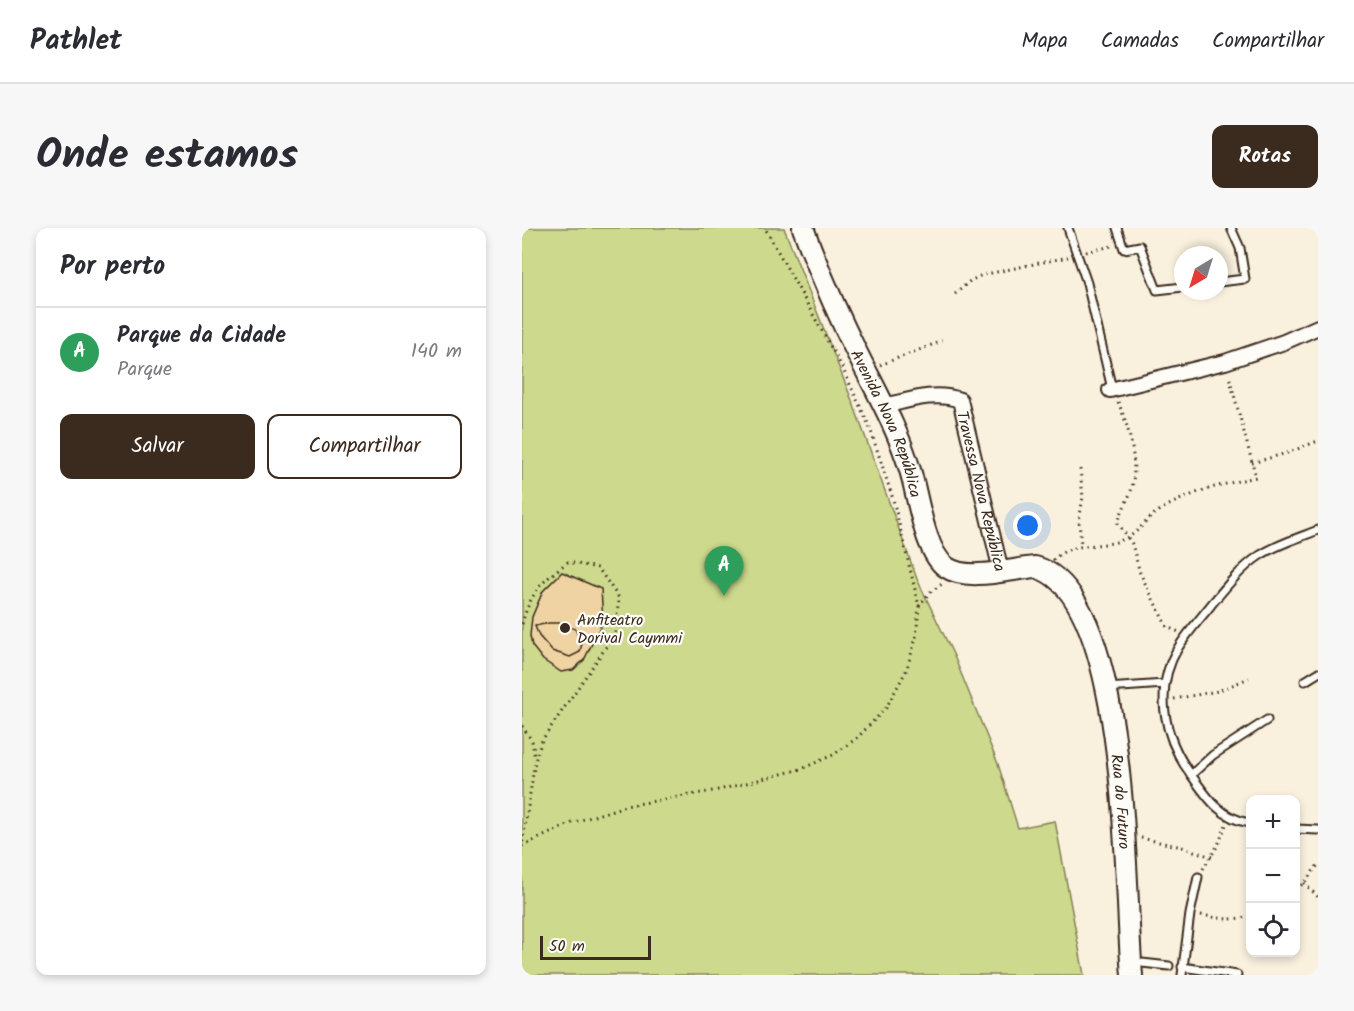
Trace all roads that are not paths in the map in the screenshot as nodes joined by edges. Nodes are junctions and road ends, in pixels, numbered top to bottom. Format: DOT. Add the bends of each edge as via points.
graph roads {
  1 [pos="802,228"];
  2 [pos="1068,228"];
  3 [pos="1117,228"];
  4 [pos="1231,228"];
  5 [pos="1228,281"];
  6 [pos="1174,287"];
  7 [pos="1318,327"];
  8 [pos="1111,390"];
  9 [pos="884,406"];
  10 [pos="1318,530"];
  11 [pos="1001,571"];
  12 [pos="1090,633"];
  13 [pos="1318,673"];
  14 [pos="1305,681"];
  15 [pos="1164,684"];
  16 [pos="1107,688"];
  17 [pos="1267,720"];
  18 [pos="1191,775"];
  19 [pos="1246,822"];
  20 [pos="1300,829"];
  21 [pos="1318,830"];
  22 [pos="1198,877"];
  23 [pos="1169,966"];
  24 [pos="1131,969"];
  25 [pos="1182,971"];
  26 [pos="1237,975"];
  1 -- 9 [label="street, Avenida Nova República"];
  2 -- 8 [label="lane" via="1089,294"];
  3 -- 6 [label="lane" via="1124,249 1140,246 1157,290"];
  4 -- 5 [label="lane" via="1240,248 1245,279"];
  7 -- 8 [label="street" via="1225,362"];
  9 -- 11 [label="street, Avenida Nova República" via="906,458 938,559 962,573"];
  9 -- 11 [label="street, Travessa Nova República" via="936,395 960,400"];
  10 -- 15 [label="lane" via="1259,556 1242,571 1187,635"];
  11 -- 12 [label="street, Travessa Nova República" via="1043,569 1070,595"];
  12 -- 16 [label="street, Rua do Futuro"];
  13 -- 14 [label="lane"];
  15 -- 16 [label="lane"];
  15 -- 18 [label="lane" via="1170,738"];
  16 -- 24 [label="street, Rua do Futuro" via="1125,838"];
  17 -- 18 [label="lane" via="1213,755"];
  18 -- 19 [label="lane" via="1212,803 1229,817"];
  20 -- 21 [label="lane"];
  22 -- 25 [label="lane"];
  23 -- 24 [label="lane"];
  25 -- 26 [label="lane"];
}
